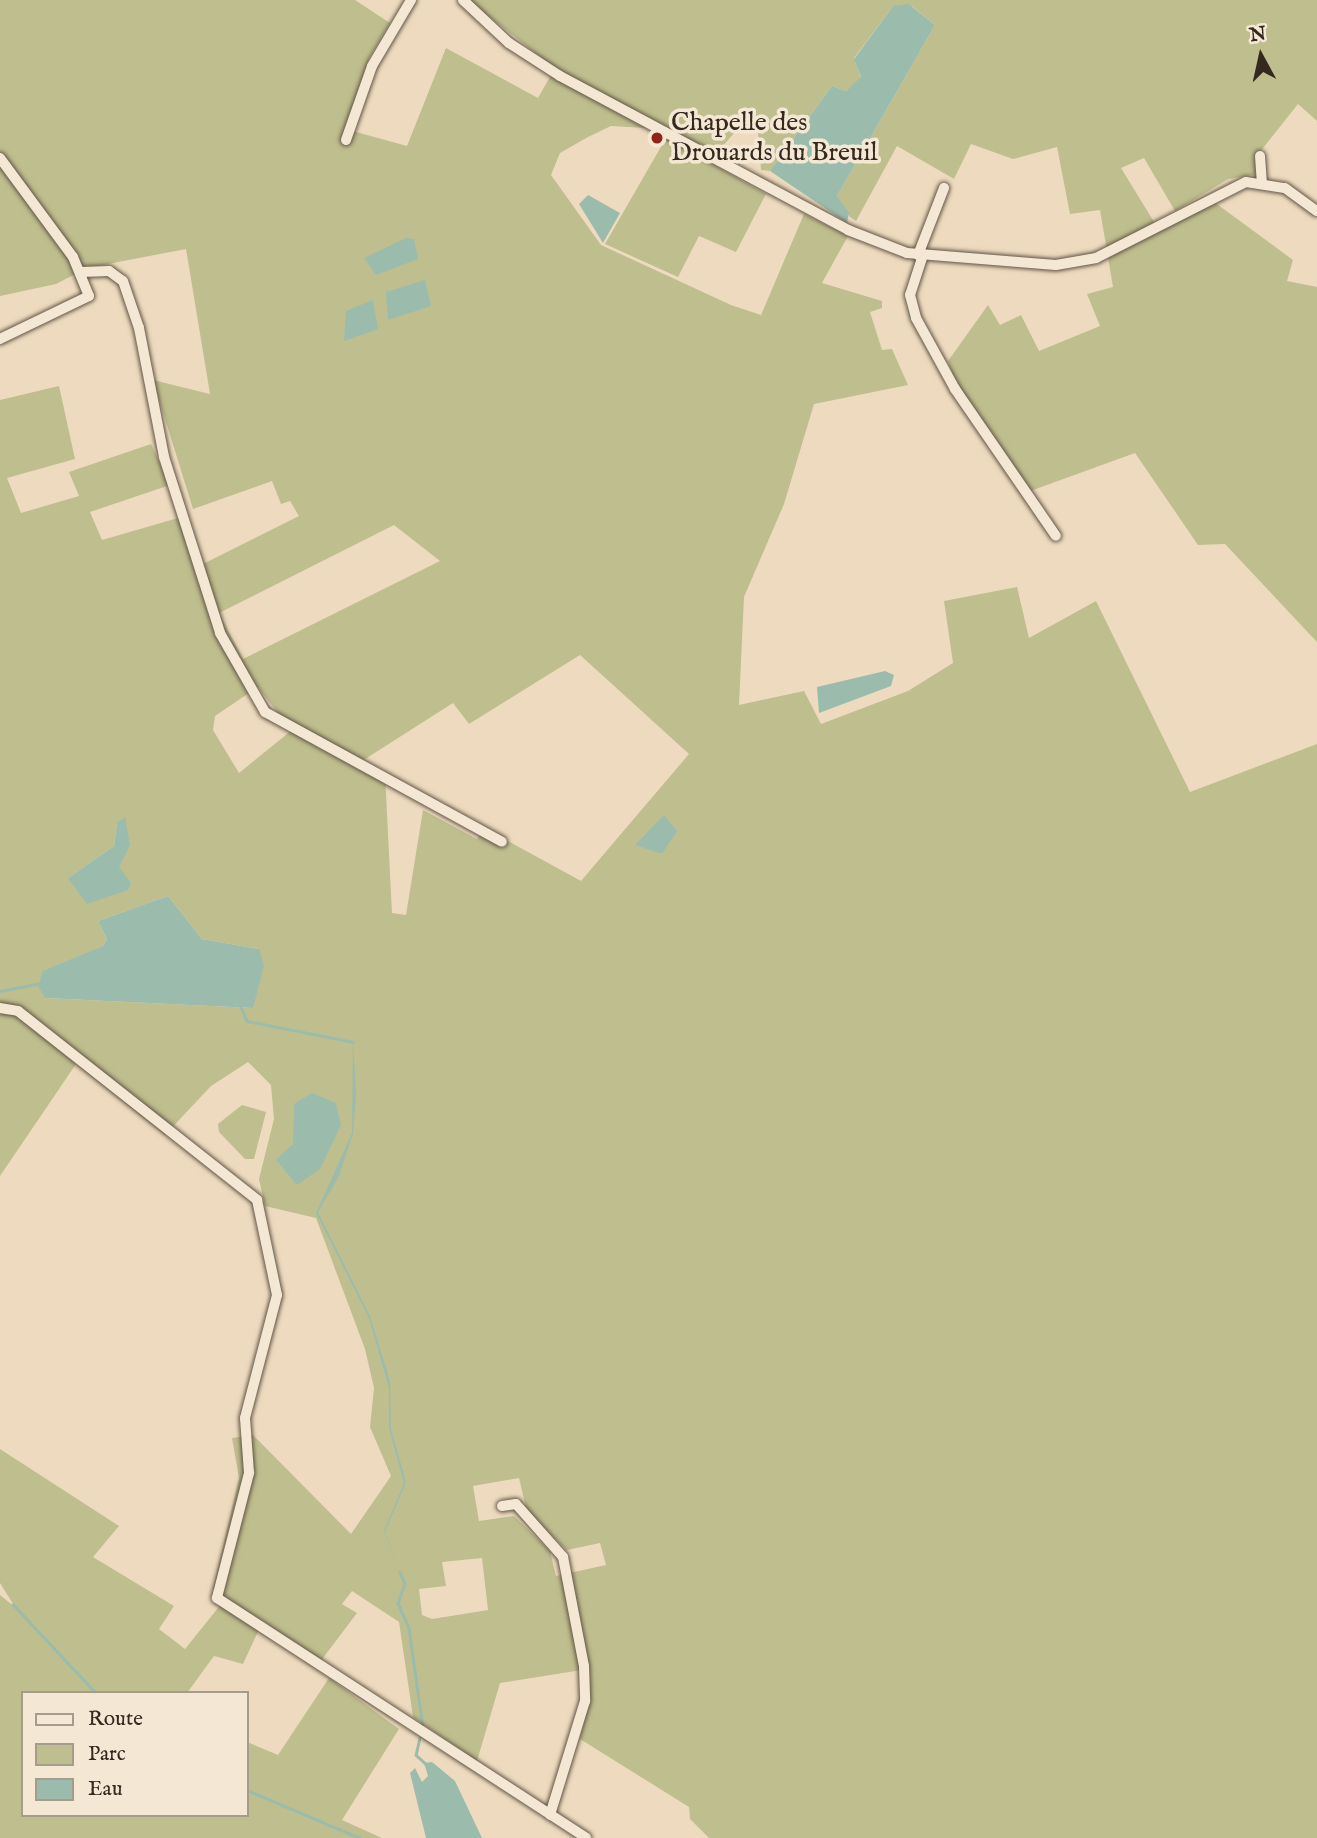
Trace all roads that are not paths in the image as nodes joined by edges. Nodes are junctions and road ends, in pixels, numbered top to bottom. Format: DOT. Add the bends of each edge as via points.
graph roads {
  1 [pos="411,0"];
  2 [pos="463,0"];
  3 [pos="346,141"];
  4 [pos="1260,156"];
  5 [pos="0,158"];
  6 [pos="1262,182"];
  7 [pos="944,188"];
  8 [pos="1317,211"];
  9 [pos="920,255"];
  10 [pos="81,272"];
  11 [pos="0,339"];
  12 [pos="1056,536"];
  13 [pos="502,842"];
  14 [pos="0,1008"];
  15 [pos="502,1506"];
  16 [pos="550,1815"];
  17 [pos="586,1838"];
  1 -- 3 [label="street" via="372,66"];
  2 -- 9 [label="street" via="509,43 561,76 848,230"];
  4 -- 6 [label="street"];
  5 -- 10 [label="street"];
  6 -- 8 [label="street" via="1285,188"];
  6 -- 9 [label="street" via="1227,186 1096,258 1056,265"];
  7 -- 9 [label="street"];
  9 -- 12 [label="street" via="911,295 916,318 955,389"];
  10 -- 11 [label="street" via="89,296"];
  10 -- 13 [label="street" via="109,271 123,281 139,327 164,457 220,634 265,712"];
  14 -- 16 [label="street" via="18,1011 257,1200 277,1295 245,1418 249,1473 217,1598"];
  15 -- 16 [label="street" via="516,1504 563,1557 584,1666 586,1701"];
  16 -- 17 [label="street"];
}
